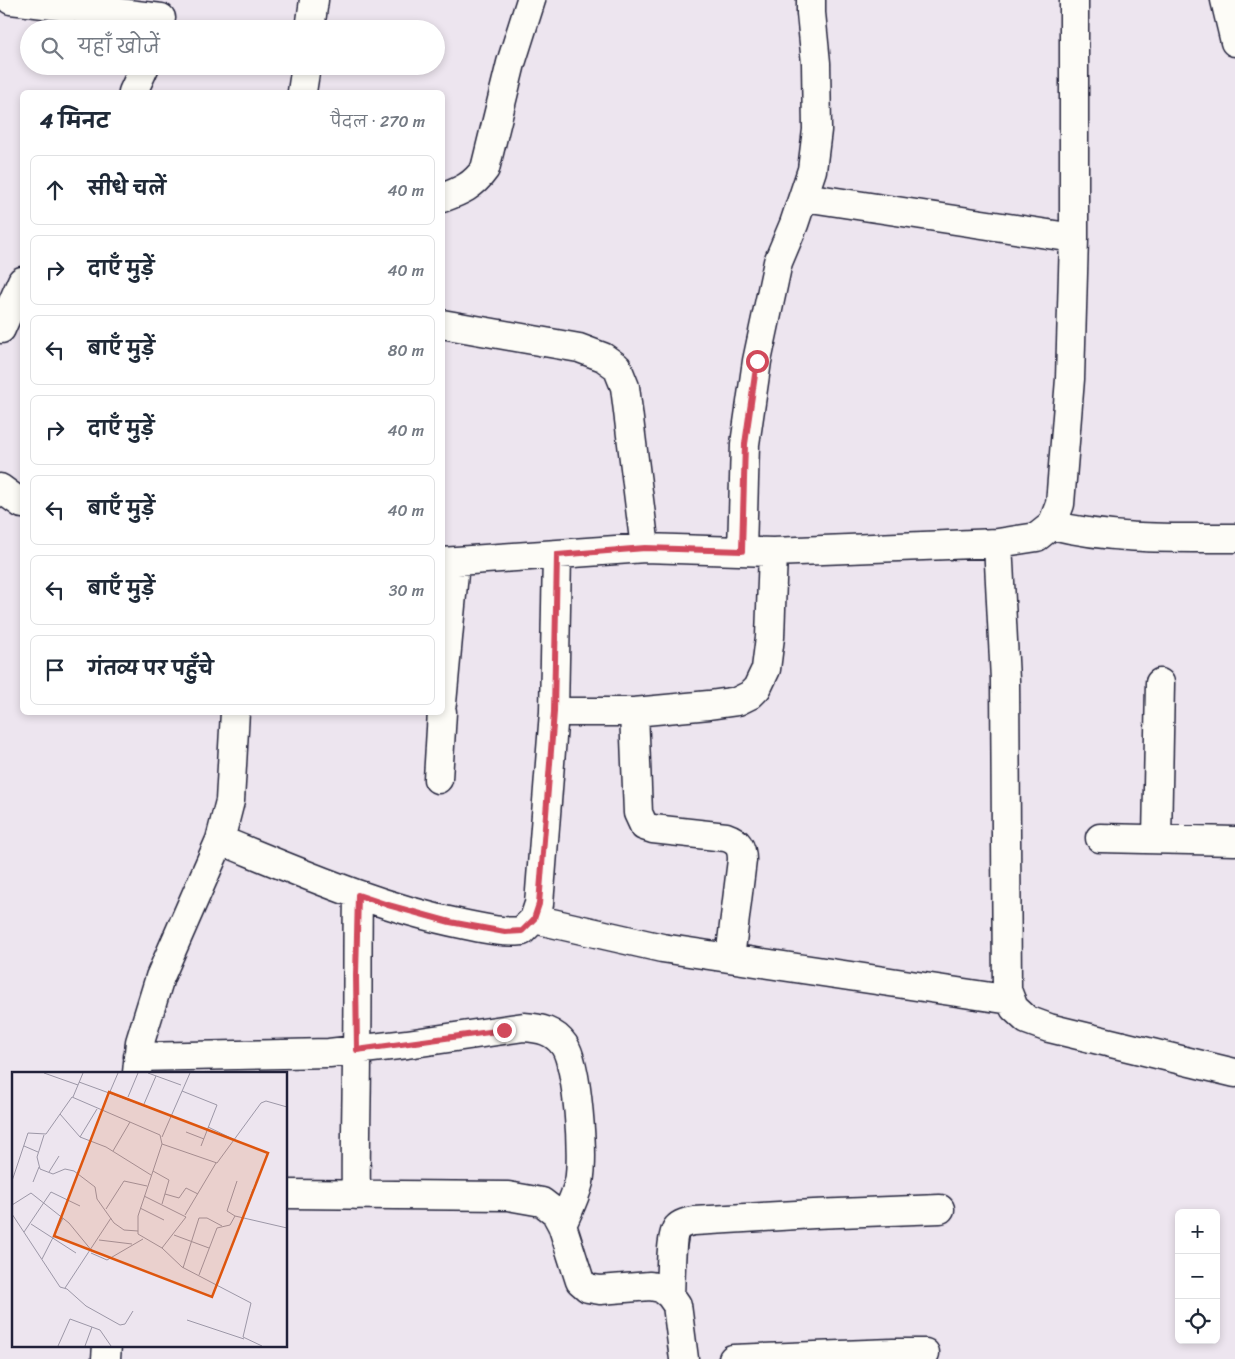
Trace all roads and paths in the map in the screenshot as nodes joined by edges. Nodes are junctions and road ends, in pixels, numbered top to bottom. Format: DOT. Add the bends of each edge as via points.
graph roads {
  1 [pos="11,0"];
  2 [pos="314,0"];
  3 [pos="531,0"];
  4 [pos="811,0"];
  5 [pos="1074,0"];
  6 [pos="1228,1"];
  7 [pos="162,16"];
  8 [pos="311,20"];
  9 [pos="1235,42"];
  10 [pos="141,75"];
  11 [pos="305,75"];
  12 [pos="134,90"];
  13 [pos="302,90"];
  14 [pos="445,197"];
  15 [pos="804,197"];
  16 [pos="1074,238"];
  17 [pos="20,288"];
  18 [pos="445,325"];
  19 [pos="8,331"];
  20 [pos="0,488"];
  21 [pos="20,503"];
  22 [pos="1052,526"];
  23 [pos="1235,538"];
  24 [pos="998,544"];
  25 [pos="645,548"];
  26 [pos="742,551"];
  27 [pos="773,552"];
  28 [pos="557,555"];
  29 [pos="449,562"];
  30 [pos="445,643"];
  31 [pos="1160,683"];
  32 [pos="554,712"];
  33 [pos="634,712"];
  34 [pos="236,715"];
  35 [pos="442,715"];
  36 [pos="438,779"];
  37 [pos="1100,838"];
  38 [pos="1157,839"];
  39 [pos="220,840"];
  40 [pos="1235,841"];
  41 [pos="358,895"];
  42 [pos="534,919"];
  43 [pos="730,958"];
  44 [pos="1011,1000"];
  45 [pos="357,1050"];
  46 [pos="138,1065"];
  47 [pos="1235,1073"];
  48 [pos="288,1194"];
  49 [pos="356,1195"];
  50 [pos="940,1210"];
  51 [pos="562,1225"];
  52 [pos="670,1295"];
  53 [pos="107,1346"];
  54 [pos="925,1354"];
  55 [pos="106,1359"];
  56 [pos="684,1359"];
  57 [pos="733,1359"];
  1 -- 7 [label="street"];
  2 -- 8 [label="street"];
  3 -- 14 [label="street" via="511,63 485,169 477,182"];
  4 -- 15 [label="street" via="817,130 812,170"];
  5 -- 16 [label="street"];
  6 -- 9 [label="street"];
  10 -- 12 [label="street"];
  11 -- 13 [label="street"];
  15 -- 16 [label="street"];
  15 -- 26 [label="street" via="778,262 757,361 745,444"];
  16 -- 22 [label="street" via="1070,379 1060,504"];
  17 -- 19 [label="street"];
  18 -- 25 [label="street" via="579,348 603,356 617,367 625,387"];
  20 -- 21 [label="street"];
  22 -- 23 [label="street" via="1114,536"];
  22 -- 24 [label="street" via="1037,537"];
  24 -- 27 [label="street"];
  24 -- 44 [label="street" via="1005,680 1007,990"];
  25 -- 26 [label="street"];
  25 -- 28 [label="street"];
  26 -- 27 [label="street"];
  27 -- 33 [label="street" via="770,637 766,669 757,688 738,701"];
  28 -- 29 [label="street"];
  28 -- 32 [label="street"];
  29 -- 30 [label="street"];
  31 -- 38 [label="street"];
  32 -- 33 [label="street"];
  32 -- 42 [label="street" via="539,904"];
  33 -- 43 [label="street" via="638,813 644,826 726,837 735,840 742,848"];
  34 -- 39 [label="street" via="230,801"];
  35 -- 36 [label="street"];
  37 -- 38 [label="street"];
  38 -- 40 [label="street"];
  39 -- 41 [label="street"];
  39 -- 46 [label="street" via="160,976 140,1042"];
  41 -- 42 [label="street" via="415,913 505,932 522,931"];
  41 -- 45 [label="street"];
  42 -- 43 [label="street" via="662,948"];
  43 -- 44 [label="street"];
  44 -- 47 [label="street" via="1014,1008 1027,1020 1049,1028"];
  45 -- 46 [label="street"];
  45 -- 49 [label="street"];
  45 -- 51 [label="street" via="524,1027 551,1032 564,1045 577,1090 579,1181"];
  48 -- 49 [label="street"];
  49 -- 51 [label="street" via="508,1196 542,1202"];
  50 -- 52 [label="street" via="684,1223 676,1228 673,1238"];
  51 -- 52 [label="street" via="580,1281 588,1288 650,1286 661,1288"];
  52 -- 56 [label="street" via="677,1305"];
  53 -- 55 [label="street"];
  54 -- 57 [label="street"];
}
